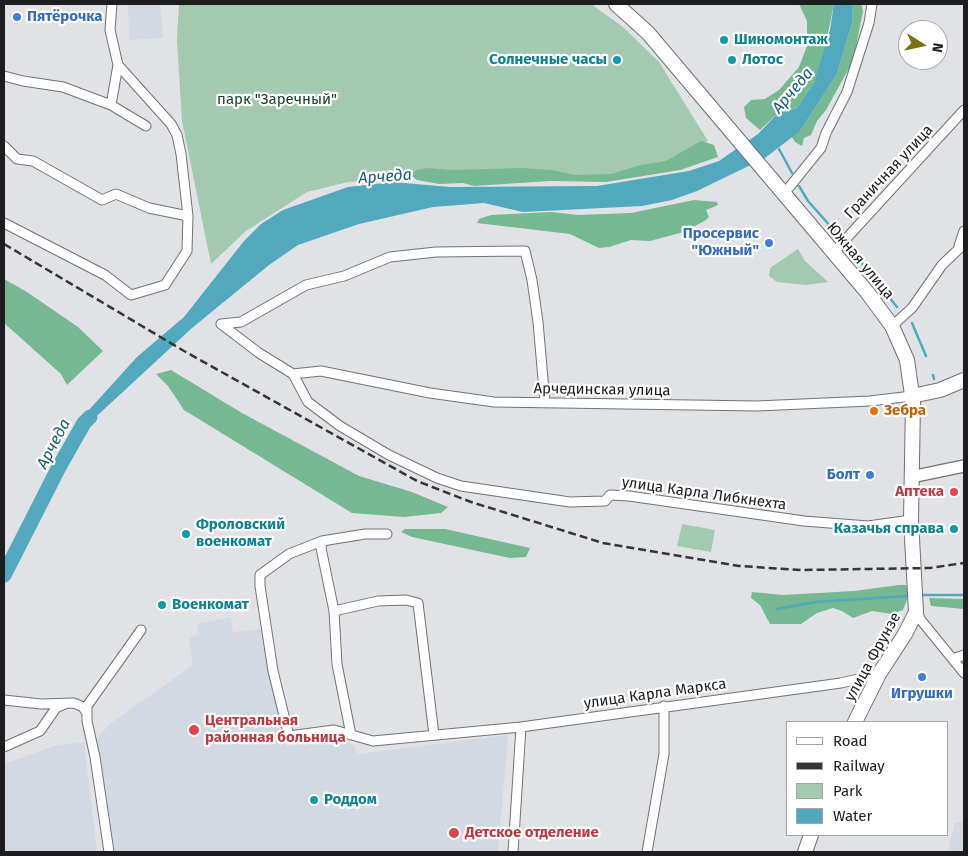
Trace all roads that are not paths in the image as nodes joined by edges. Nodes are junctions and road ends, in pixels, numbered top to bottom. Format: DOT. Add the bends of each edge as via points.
graph roads {
  1 [pos="112,4"];
  2 [pos="616,4"];
  3 [pos="872,4"];
  4 [pos="118,65"];
  5 [pos="4,76"];
  6 [pos="111,105"];
  7 [pos="964,110"];
  8 [pos="146,126"];
  9 [pos="4,146"];
  10 [pos="782,194"];
  11 [pos="188,216"];
  12 [pos="4,223"];
  13 [pos="964,231"];
  14 [pos="962,245"];
  15 [pos="833,253"];
  16 [pos="892,326"];
  17 [pos="293,374"];
  18 [pos="964,380"];
  19 [pos="912,396"];
  20 [pos="545,402"];
  21 [pos="964,466"];
  22 [pos="911,477"];
  23 [pos="911,520"];
  24 [pos="388,534"];
  25 [pos="322,541"];
  26 [pos="916,607"];
  27 [pos="334,611"];
  28 [pos="141,630"];
  29 [pos="964,655"];
  30 [pos="953,659"];
  31 [pos="964,673"];
  32 [pos="879,674"];
  33 [pos="4,700"];
  34 [pos="66,702"];
  35 [pos="664,706"];
  36 [pos="86,712"];
  37 [pos="856,721"];
  38 [pos="521,727"];
  39 [pos="434,735"];
  40 [pos="351,736"];
  41 [pos="4,747"];
  42 [pos="811,836"];
  43 [pos="108,852"];
  44 [pos="513,852"];
  45 [pos="647,852"];
  46 [pos="805,852"];
  1 -- 4 [label="street" via="110,30"];
  2 -- 10 [label="main road, Южная улица" via="648,33"];
  3 -- 10 [label="street" via="847,92 821,148"];
  4 -- 6 [label="street"];
  4 -- 11 [label="street" via="172,124 177,135"];
  5 -- 6 [label="street" via="63,87"];
  6 -- 8 [label="street"];
  7 -- 15 [label="street, Граничная улица"];
  9 -- 11 [label="street" via="17,159 33,161 102,200 116,194 150,208"];
  10 -- 15 [label="main road, Южная улица"];
  11 -- 12 [label="street" via="187,251 165,285 131,295 105,275"];
  13 -- 14 [label="street"];
  14 -- 16 [label="street" via="942,265 912,308"];
  15 -- 16 [label="main road, Южная улица"];
  16 -- 19 [label="main road, Южная улица" via="907,360"];
  17 -- 20 [label="street, Арчединская улица" via="321,371 494,402"];
  17 -- 20 [label="street" via="258,353 222,324 241,322 306,285 344,276 390,257 436,252 525,251 538,322"];
  17 -- 23 [label="street, улица Карла Либкнехта" via="308,402 340,426 389,455 461,486 570,502 605,501 610,495 628,496 804,521 868,526"];
  18 -- 19 [label="main road" via="931,393"];
  19 -- 20 [label="street, Арчединская улица" via="757,406"];
  19 -- 22 [label="main road, Южная улица"];
  21 -- 22 [label="street"];
  22 -- 23 [label="main road, Южная улица"];
  23 -- 26 [label="main road, Южная улица"];
  24 -- 25 [label="street, улица Карла Маркса"];
  25 -- 27 [label="street"];
  25 -- 40 [label="street, улица Карла Маркса" via="279,561 260,575 260,586 279,698 289,736 334,730"];
  26 -- 30 [label="street" via="920,619"];
  26 -- 32 [label="main road, улица Фрунзе" via="910,626"];
  27 -- 39 [label="street" via="378,601 406,600 418,604"];
  27 -- 40 [label="street" via="337,664"];
  28 -- 36 [label="street" via="90,701"];
  29 -- 30 [label="street"];
  30 -- 31 [label="street"];
  32 -- 35 [label="street, улица Карла Маркса" via="841,683"];
  32 -- 37 [label="main road, улица Фрунзе"];
  33 -- 34 [label="street" via="41,704"];
  34 -- 36 [label="street" via="83,707"];
  34 -- 41 [label="street" via="56,708 40,731"];
  35 -- 38 [label="street, улица Карла Маркса"];
  35 -- 45 [label="street" via="664,754"];
  36 -- 43 [label="street"];
  38 -- 39 [label="street, улица Карла Маркса"];
  38 -- 44 [label="street"];
  39 -- 40 [label="street, улица Карла Маркса" via="373,741"];
  42 -- 46 [label="main road"];
}
